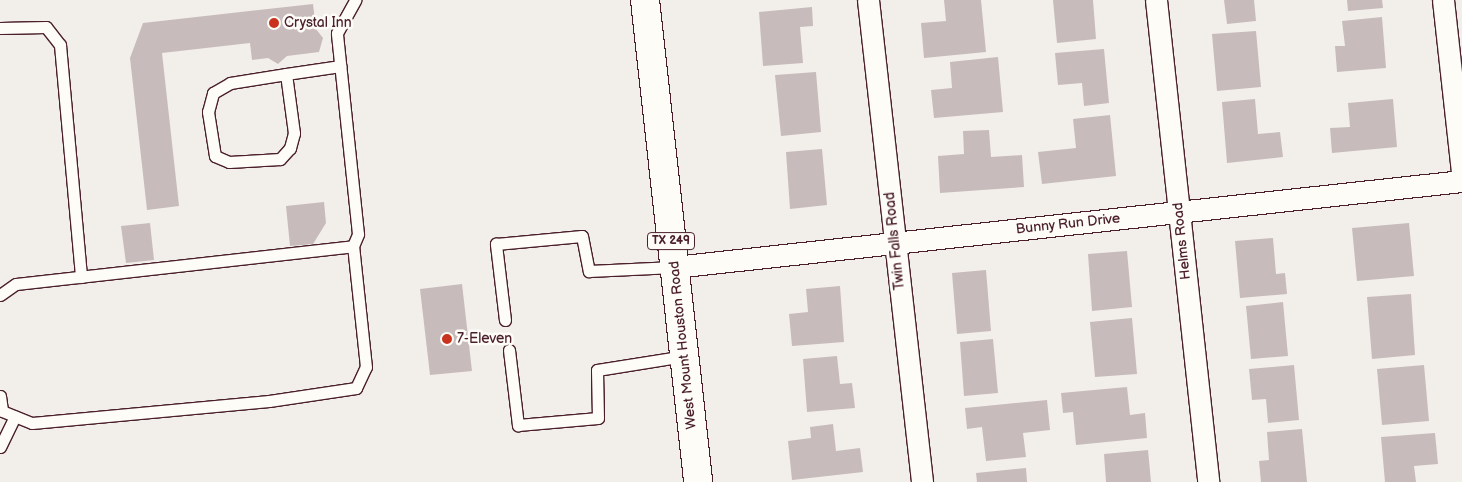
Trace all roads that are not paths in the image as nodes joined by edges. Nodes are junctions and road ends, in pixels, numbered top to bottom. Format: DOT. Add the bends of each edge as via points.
graph roads {
  1 [pos="355,0"];
  2 [pos="645,0"];
  3 [pos="868,0"];
  4 [pos="1156,0"];
  5 [pos="1443,0"];
  6 [pos="0,28"];
  7 [pos="340,66"];
  8 [pos="286,74"];
  9 [pos="1462,172"];
  10 [pos="1462,181"];
  11 [pos="1178,212"];
  12 [pos="896,243"];
  13 [pos="353,246"];
  14 [pos="674,267"];
  15 [pos="81,277"];
  16 [pos="0,295"];
  17 [pos="505,320"];
  18 [pos="509,350"];
  19 [pos="684,356"];
  20 [pos="0,396"];
  21 [pos="16,416"];
  22 [pos="0,447"];
  23 [pos="698,482"];
  24 [pos="922,482"];
  25 [pos="1208,482"];
  1 -- 7 [label="lane" via="337,33"];
  2 -- 14 [label="main road, West Mount Houston Road / TX 249"];
  3 -- 12 [label="street, Twin Falls Road"];
  4 -- 11 [label="street, Helms Road"];
  5 -- 9 [label="street"];
  6 -- 15 [label="lane" via="46,28 60,45"];
  7 -- 8 [label="lane"];
  7 -- 13 [label="lane" via="358,234"];
  8 -- 8 [label="lane" via="230,83 214,93 208,112 215,156 229,162 280,159 290,148 294,133"];
  10 -- 11 [label="street, Bunny Run Drive"];
  11 -- 12 [label="street, Bunny Run Drive"];
  11 -- 25 [label="street, Helms Road"];
  12 -- 14 [label="street, Bunny Run Drive"];
  12 -- 24 [label="street, Twin Falls Road"];
  13 -- 15 [label="lane"];
  13 -- 21 [label="lane" via="366,367 356,388 269,400 32,423"];
  14 -- 17 [label="lane" via="589,271 582,236 496,244"];
  14 -- 19 [label="main road, West Mount Houston Road / TX 249"];
  15 -- 16 [label="lane" via="16,284"];
  18 -- 19 [label="lane" via="518,425 598,418 597,370"];
  19 -- 23 [label="main road, West Mount Houston Road / TX 249"];
  20 -- 21 [label="lane" via="2,411"];
  21 -- 22 [label="lane"];
}
